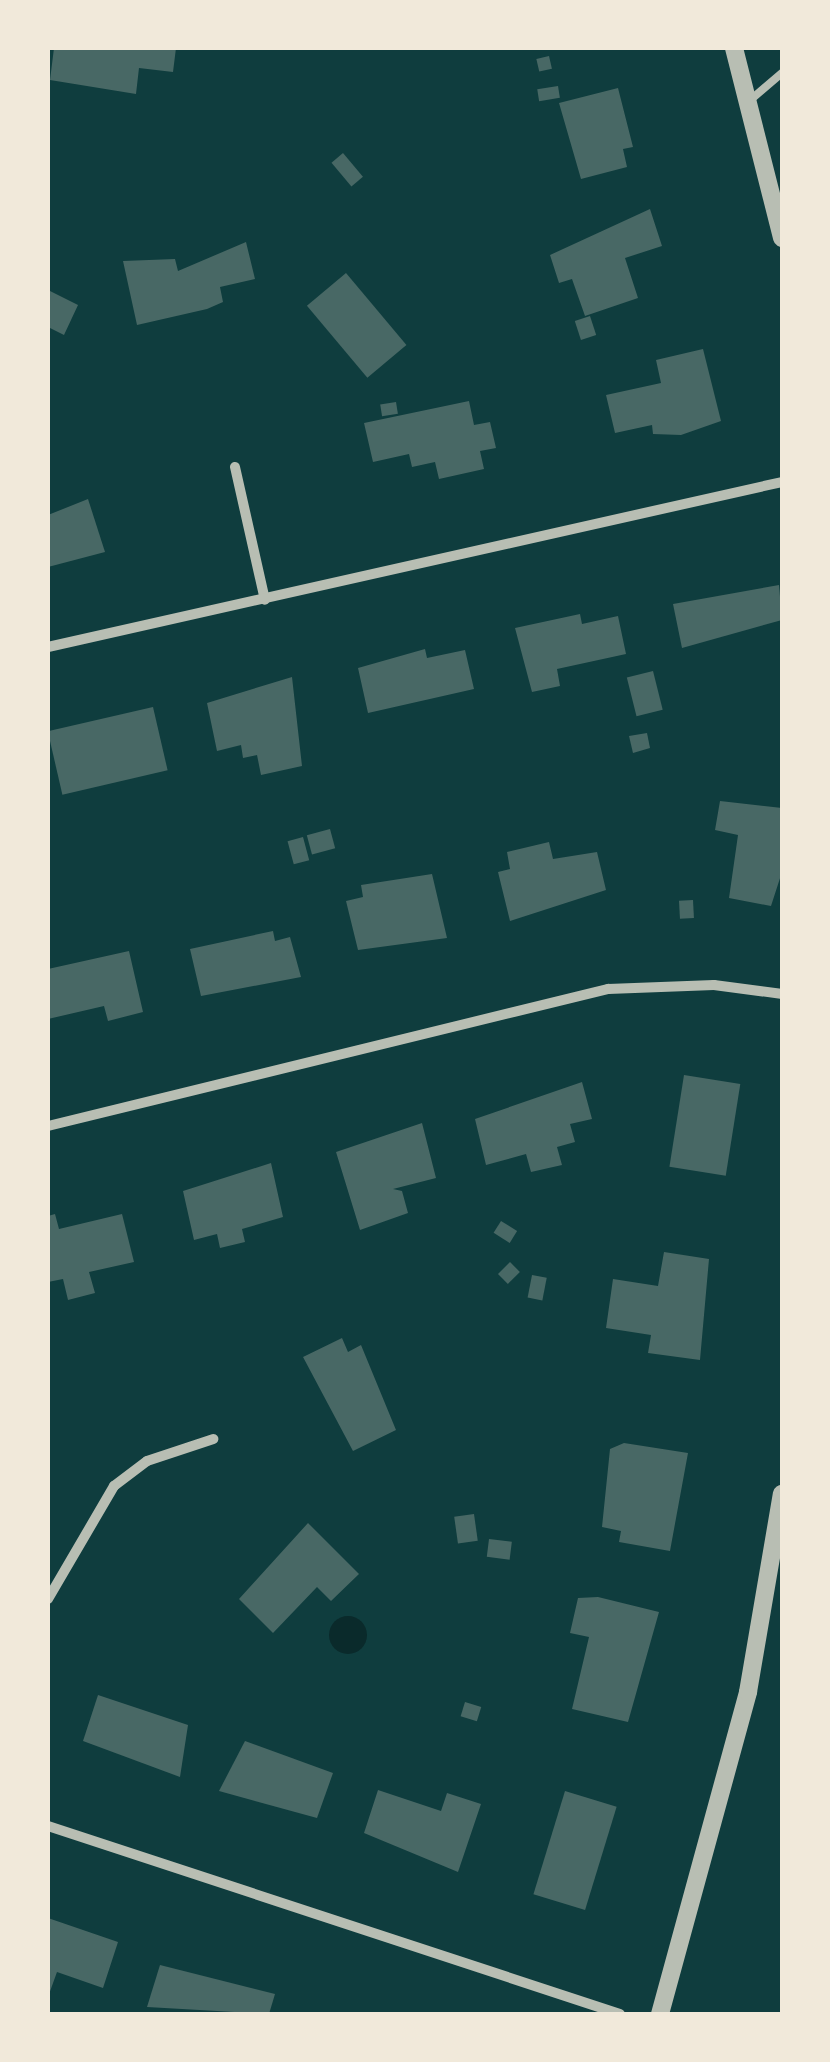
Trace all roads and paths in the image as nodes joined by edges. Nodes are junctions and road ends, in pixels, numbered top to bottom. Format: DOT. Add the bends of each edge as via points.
graph roads {
  1 [pos="734,48"];
  2 [pos="782,73"];
  3 [pos="748,102"];
  4 [pos="782,238"];
  5 [pos="235,467"];
  6 [pos="782,482"];
  7 [pos="265,600"];
  8 [pos="48,647"];
  9 [pos="782,994"];
  10 [pos="48,1126"];
  11 [pos="213,1439"];
  12 [pos="782,1494"];
  13 [pos="48,1599"];
  14 [pos="48,1826"];
  15 [pos="620,2014"];
  16 [pos="660,2014"];
  1 -- 3 [label="street"];
  2 -- 3 [label="lane"];
  3 -- 4 [label="street"];
  5 -- 7 [label="street"];
  6 -- 7 [label="street"];
  7 -- 8 [label="street"];
  9 -- 10 [label="street" via="714,985 608,990"];
  11 -- 13 [label="street" via="147,1461 114,1486"];
  12 -- 16 [label="street" via="748,1692"];
  14 -- 15 [label="street"];
}
